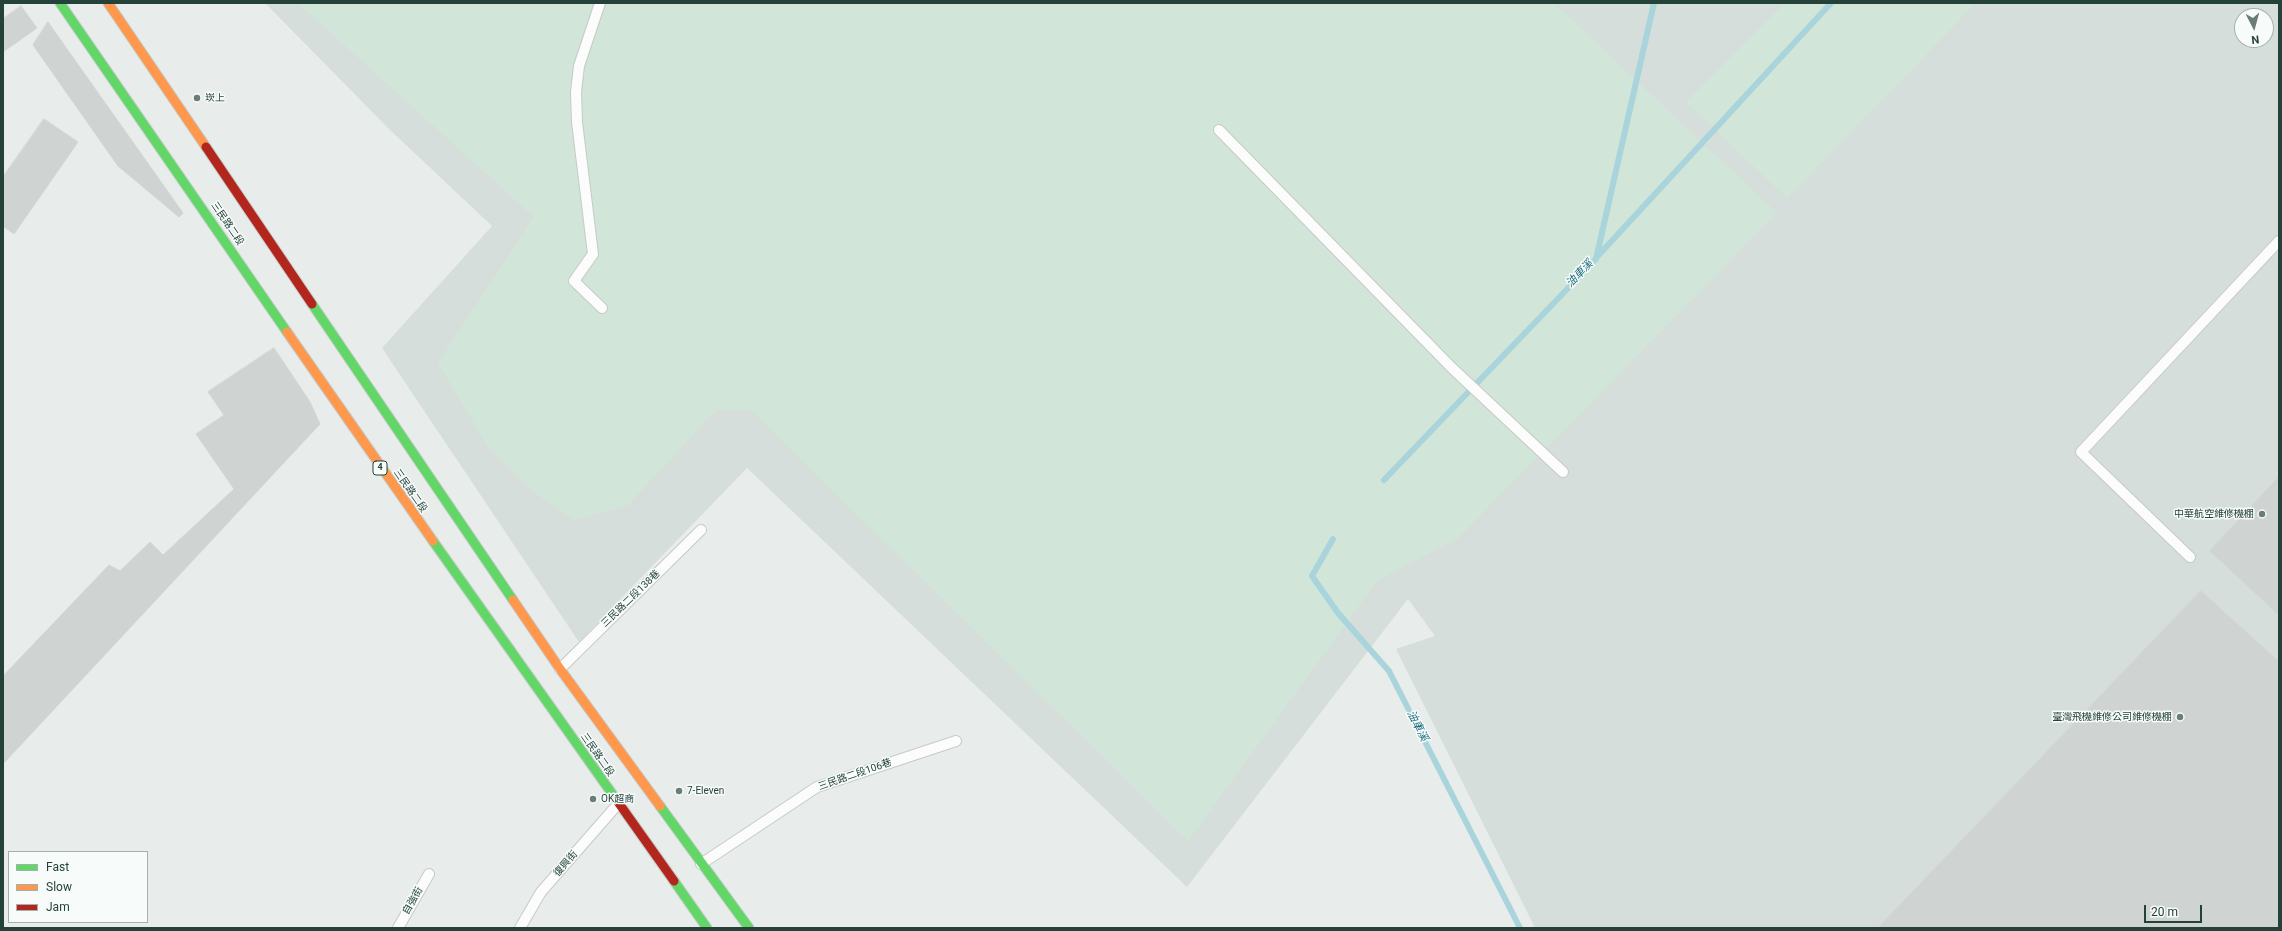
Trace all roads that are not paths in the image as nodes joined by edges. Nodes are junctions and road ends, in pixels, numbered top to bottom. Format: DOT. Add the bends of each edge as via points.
graph roads {
  1 [pos="60,3"];
  2 [pos="108,3"];
  3 [pos="600,3"];
  4 [pos="1219,130"];
  5 [pos="2279,240"];
  6 [pos="602,308"];
  7 [pos="1563,472"];
  8 [pos="701,530"];
  9 [pos="2190,557"];
  10 [pos="560,669"];
  11 [pos="956,741"];
  12 [pos="618,804"];
  13 [pos="701,864"];
  14 [pos="429,874"];
  15 [pos="398,928"];
  16 [pos="520,928"];
  17 [pos="707,928"];
  18 [pos="749,928"];
  1 -- 12 [label="main road, 三民路二段 / 4" via="336,406"];
  2 -- 10 [label="main road, 三民路二段"];
  3 -- 6 [label="lane" via="579,66 576,92 577,122 593,254 574,281"];
  4 -- 7 [label="lane" via="1452,368"];
  5 -- 9 [label="lane" via="2081,452"];
  8 -- 10 [label="lane, 三民路二段138巷"];
  10 -- 13 [label="main road, 三民路二段"];
  11 -- 13 [label="lane, 三民路二段106巷" via="817,787"];
  12 -- 16 [label="lane, 復興街" via="541,892"];
  12 -- 17 [label="main road, 三民路二段 / 4"];
  13 -- 18 [label="main road, 三民路二段"];
  14 -- 15 [label="lane, 自強街"];
}
